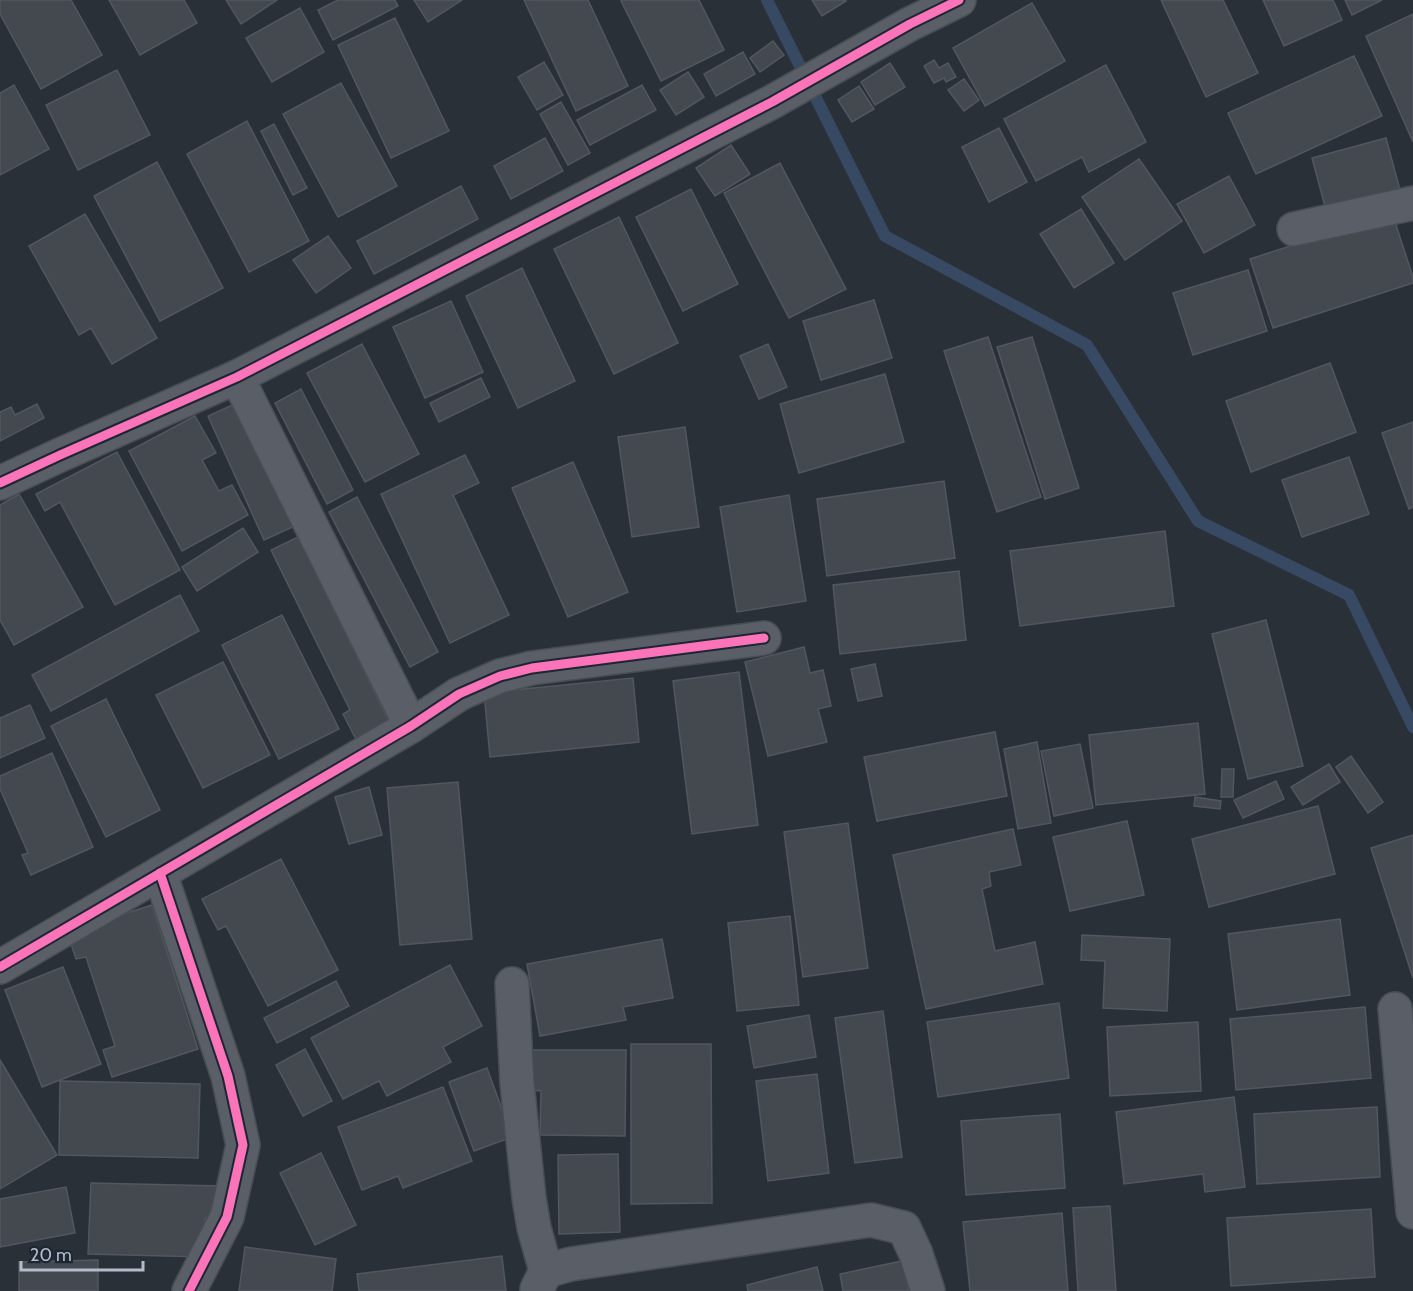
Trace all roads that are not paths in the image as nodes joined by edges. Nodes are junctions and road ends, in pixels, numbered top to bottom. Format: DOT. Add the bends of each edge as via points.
graph roads {
  1 [pos="959,0"];
  2 [pos="905,12"];
  3 [pos="1413,203"];
  4 [pos="1294,229"];
  5 [pos="237,377"];
  6 [pos="0,483"];
  7 [pos="764,638"];
  8 [pos="411,726"];
  9 [pos="160,873"];
  10 [pos="0,967"];
  11 [pos="512,984"];
  12 [pos="1395,1009"];
  13 [pos="1413,1212"];
  14 [pos="541,1281"];
  15 [pos="189,1291"];
  16 [pos="928,1291"];
  1 -- 2 [label="street"];
  2 -- 5 [label="street" via="835,67 772,102"];
  3 -- 4 [label="street"];
  5 -- 6 [label="street"];
  5 -- 8 [label="street"];
  7 -- 8 [label="street" via="532,668 500,676 459,694"];
  8 -- 9 [label="street"];
  9 -- 10 [label="street"];
  9 -- 15 [label="street" via="228,1076 243,1145 227,1217"];
  11 -- 14 [label="street" via="517,1083"];
  12 -- 13 [label="street"];
  14 -- 16 [label="street" via="582,1263 871,1220 904,1228"];
}
